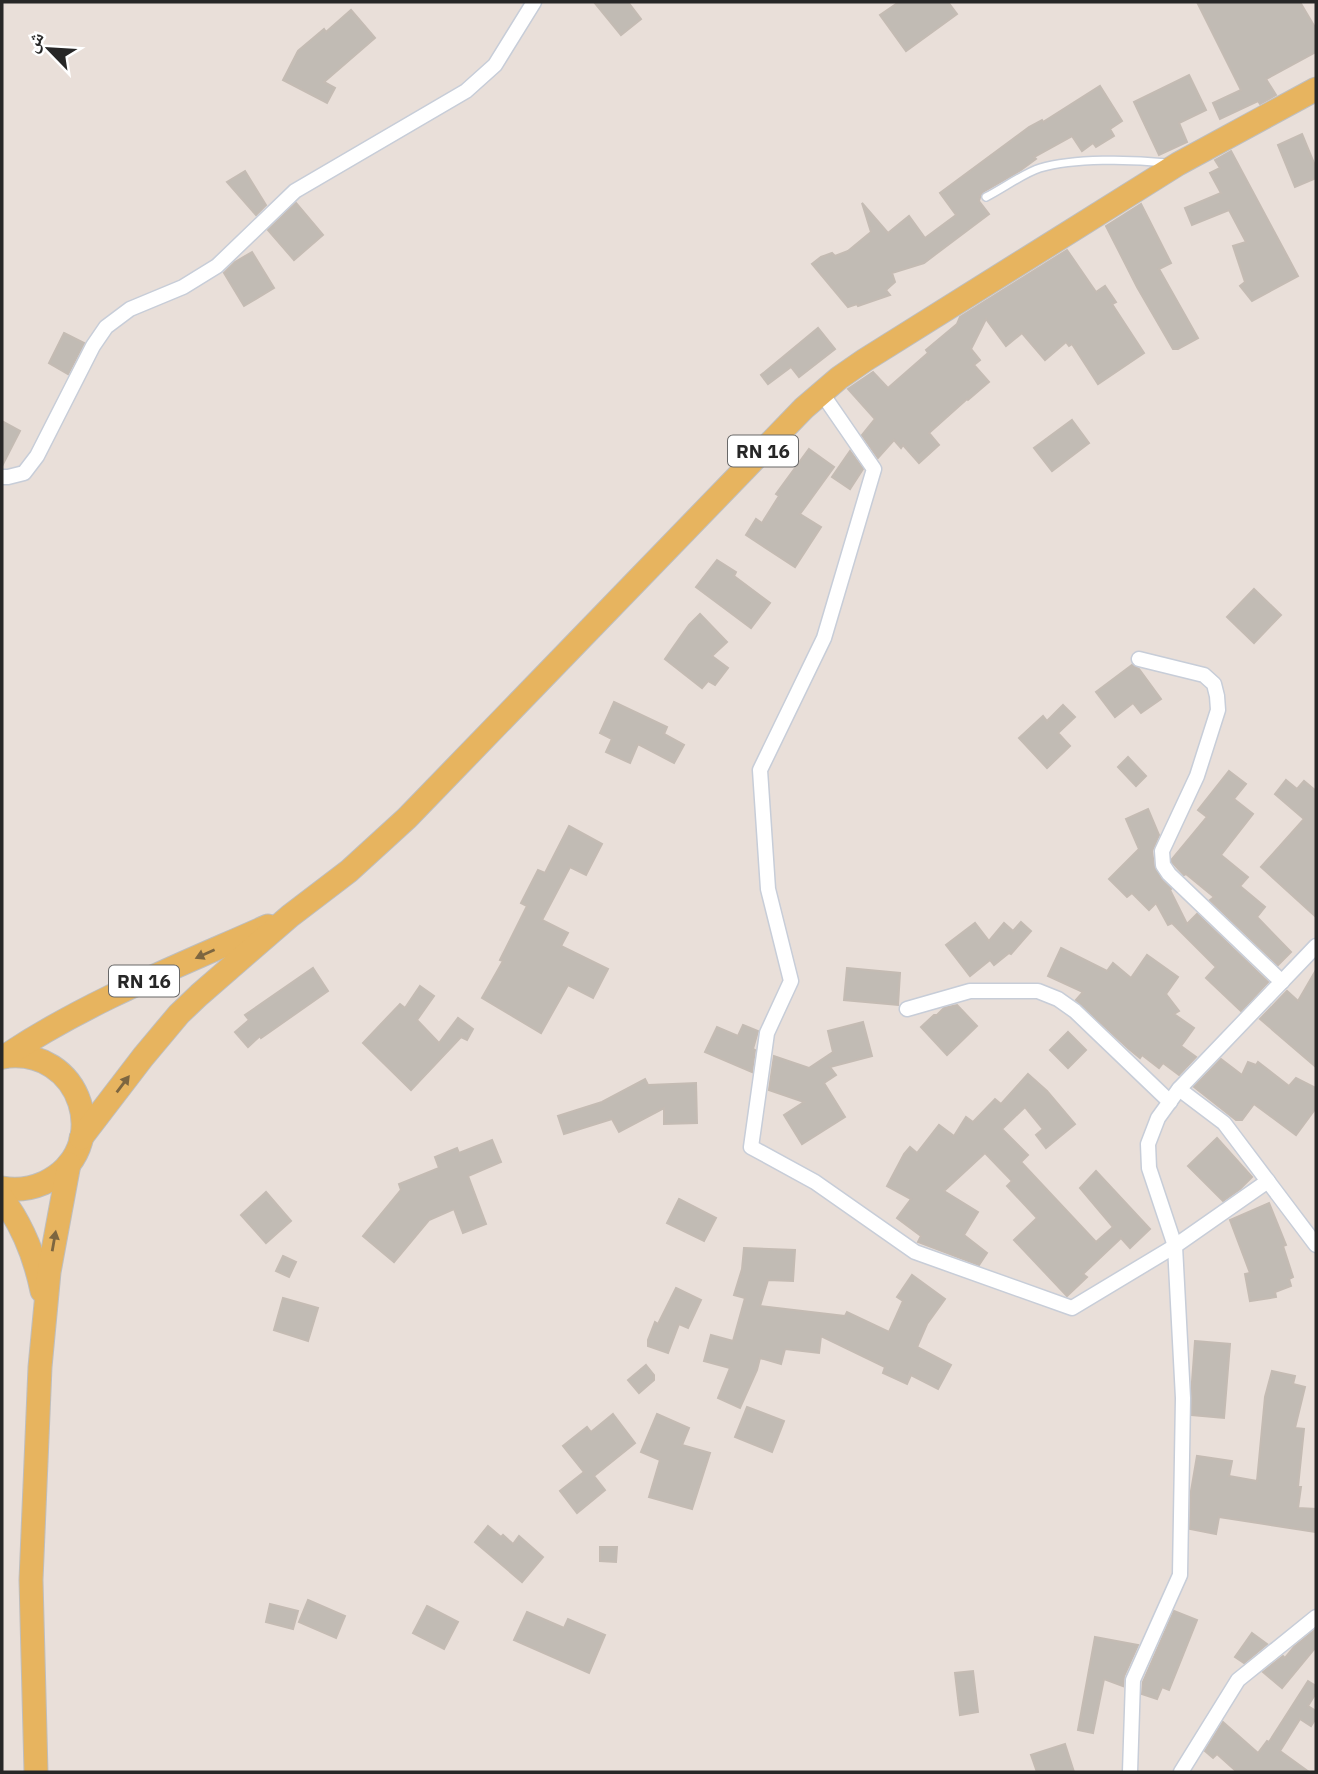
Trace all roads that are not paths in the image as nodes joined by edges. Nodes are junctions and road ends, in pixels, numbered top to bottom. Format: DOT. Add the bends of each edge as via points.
graph roads {
  1 [pos="534,2"];
  2 [pos="1316,89"];
  3 [pos="1178,164"];
  4 [pos="986,197"];
  5 [pos="821,393"];
  6 [pos="2,477"];
  7 [pos="1139,659"];
  8 [pos="290,916"];
  9 [pos="1316,946"];
  10 [pos="1282,982"];
  11 [pos="907,1009"];
  12 [pos="3,1057"];
  13 [pos="1179,1089"];
  14 [pos="1170,1102"];
  15 [pos="81,1138"];
  16 [pos="69,1164"];
  17 [pos="1268,1181"];
  18 [pos="2,1188"];
  19 [pos="2,1198"];
  20 [pos="1316,1245"];
  21 [pos="1175,1246"];
  22 [pos="44,1309"];
  23 [pos="1316,1618"];
  24 [pos="36,1772"];
  25 [pos="1130,1772"];
  26 [pos="1181,1772"];
  1 -- 6 [label="street" via="495,65 466,91 295,191 217,266 183,287 130,309 106,327 37,456 24,473"];
  2 -- 3 [label="main road, RN 16"];
  3 -- 4 [label="lane" via="1070,162 1038,169"];
  3 -- 5 [label="main road, RN 16" via="865,360"];
  5 -- 8 [label="main road, RN 16" via="407,818"];
  5 -- 21 [label="street" via="874,469 824,638 761,770 768,889 791,981 767,1033 751,1147 815,1182 915,1252 1073,1308"];
  7 -- 10 [label="street" via="1204,675 1217,695 1218,710 1197,776 1162,851 1163,865"];
  8 -- 12 [label="main road, RN 16, one-way" via="110,996"];
  15 -- 8 [label="main road, RN 16, one-way" via="179,1014"];
  9 -- 10 [label="street"];
  10 -- 13 [label="street"];
  11 -- 14 [label="street" via="970,991 1038,991 1074,1010"];
  12 -- 15 [label="main road" via="37,1059 64,1076 81,1105"];
  13 -- 14 [label="street"];
  13 -- 17 [label="street" via="1224,1123"];
  14 -- 21 [label="street" via="1148,1144 1149,1168"];
  15 -- 16 [label="main road"];
  16 -- 18 [label="main road" via="34,1187"];
  22 -- 16 [label="main road, one-way"];
  17 -- 20 [label="street"];
  17 -- 21 [label="street"];
  19 -- 22 [label="main road" via="32,1252"];
  21 -- 25 [label="street" via="1183,1398 1180,1575 1133,1680"];
  22 -- 24 [label="main road" via="32,1557"];
  23 -- 26 [label="street" via="1238,1680"];
}
